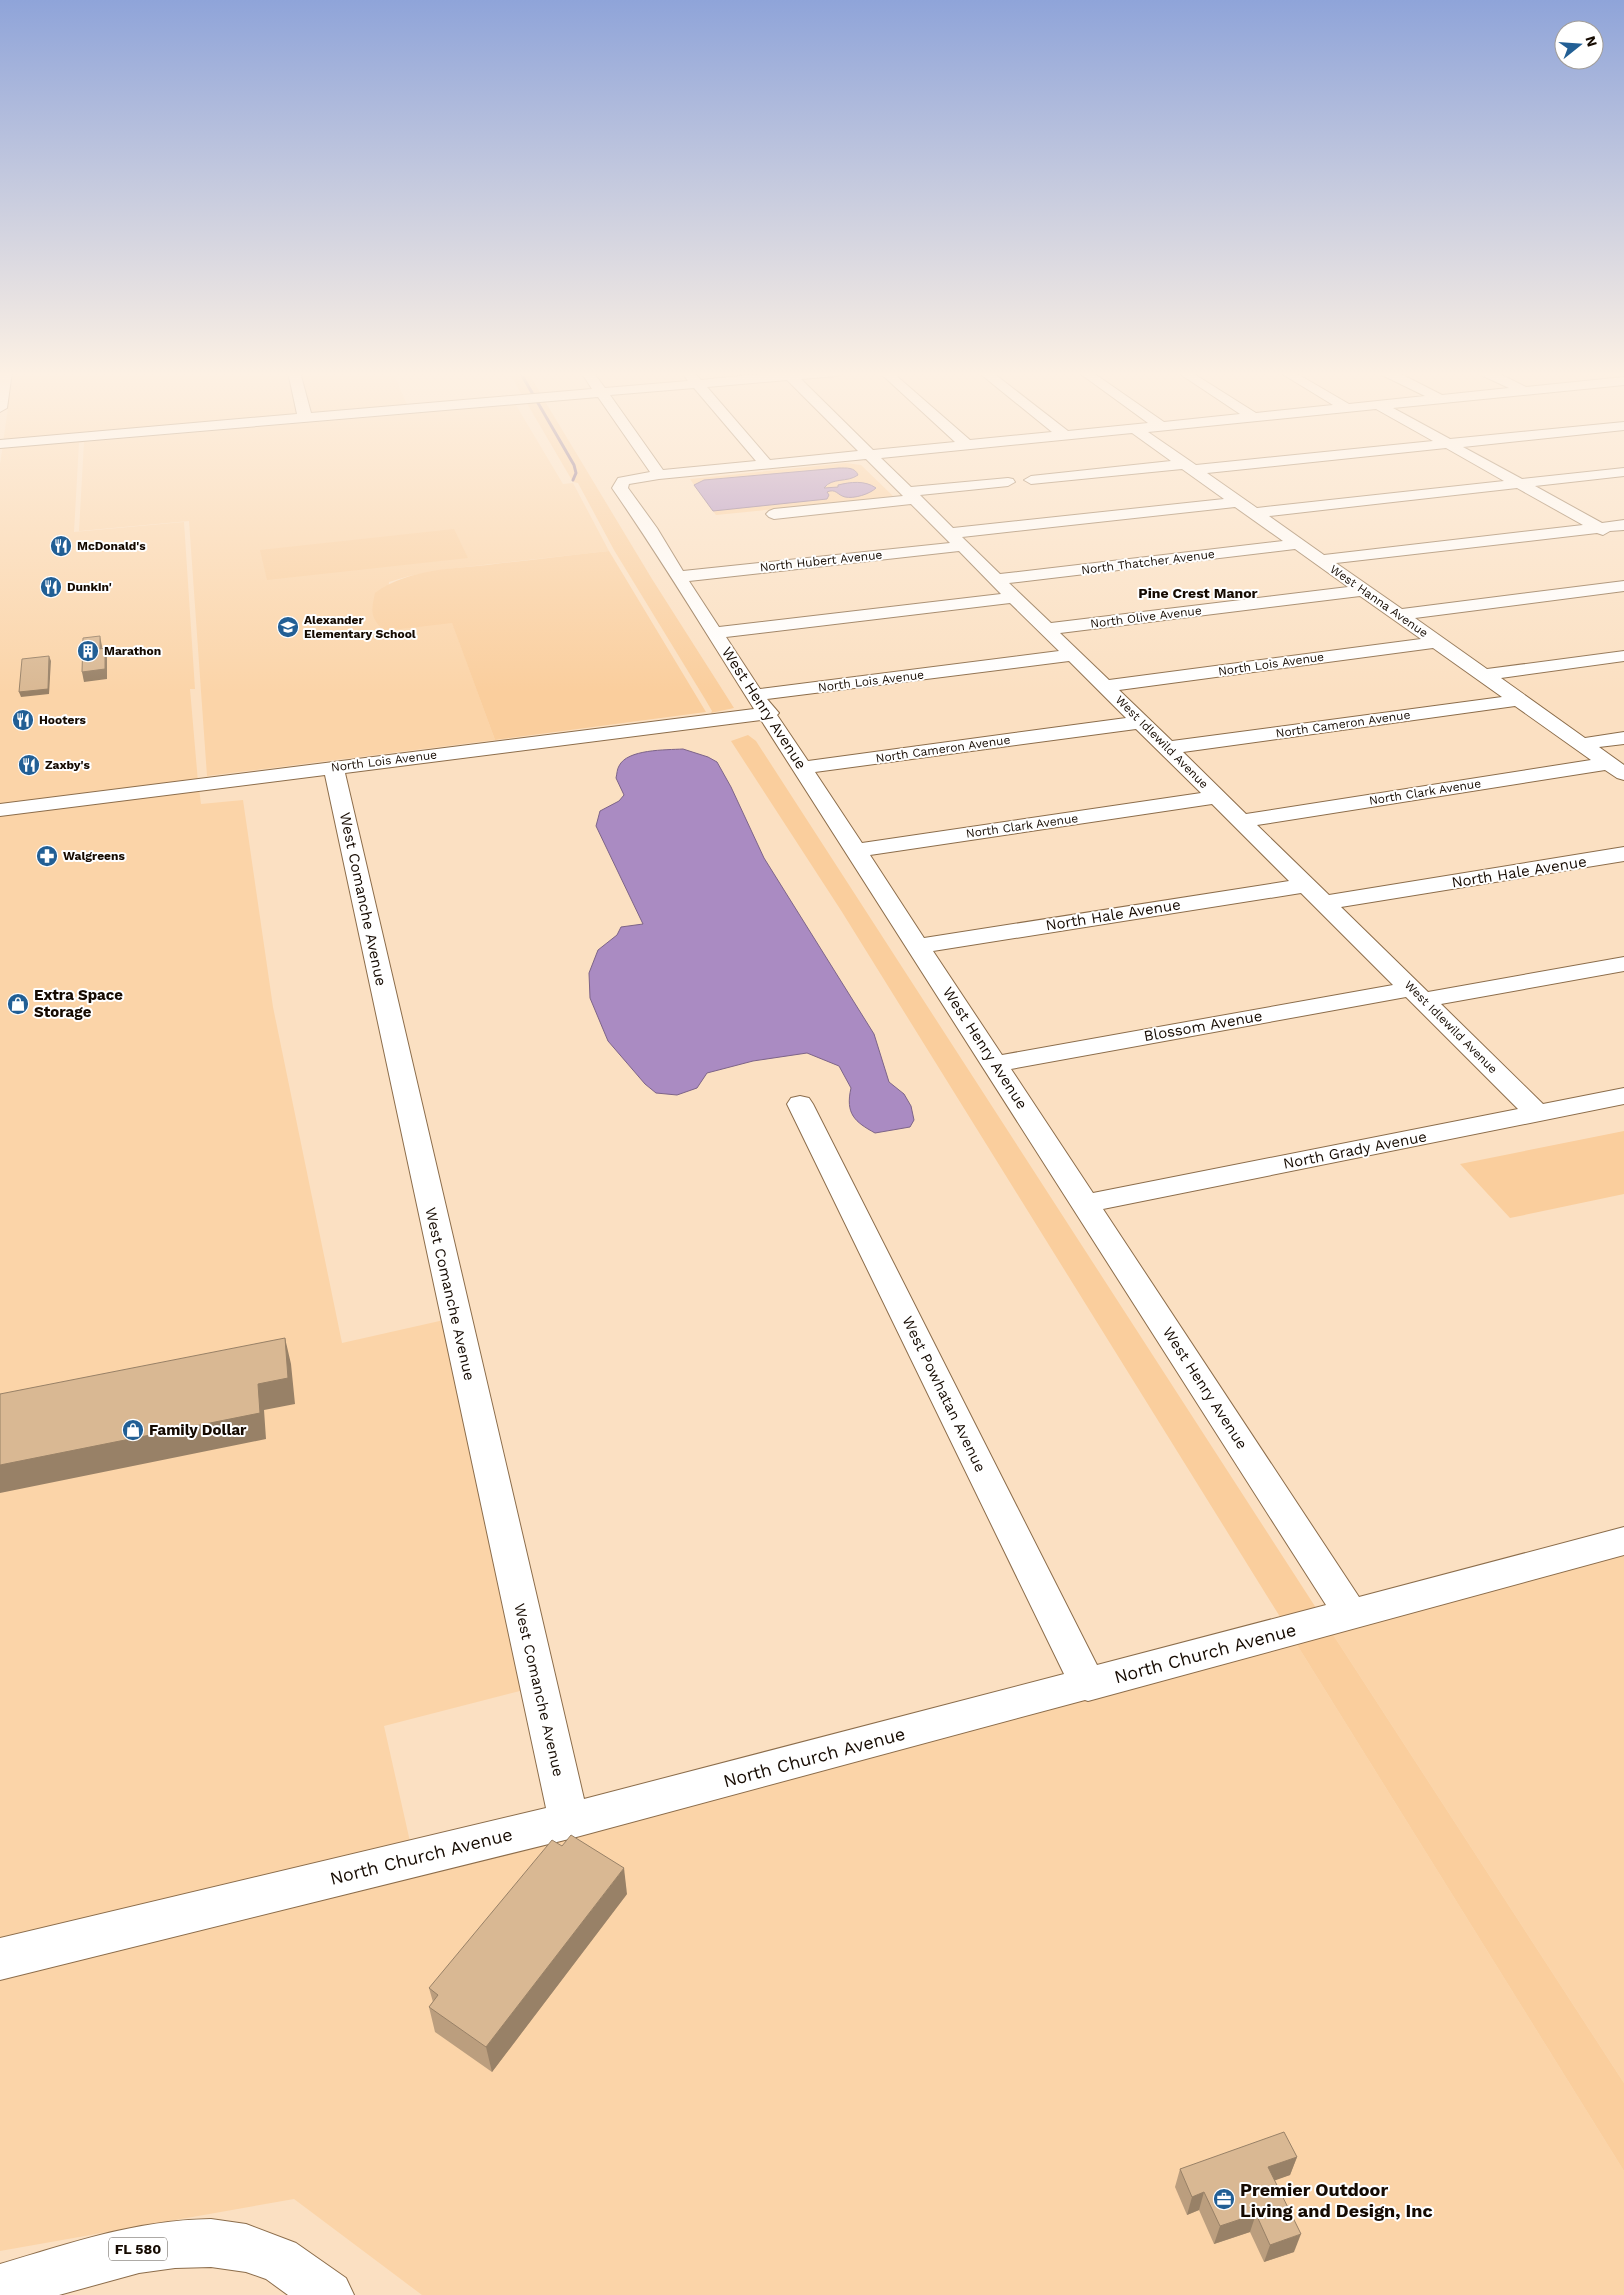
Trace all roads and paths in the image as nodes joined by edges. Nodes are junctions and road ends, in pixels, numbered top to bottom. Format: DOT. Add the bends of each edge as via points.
graph roads {
  1 [pos="631,479"];
  2 [pos="896,479"];
  3 [pos="1042,479"];
  4 [pos="1206,479"];
  5 [pos="1511,479"];
  6 [pos="1562,479"];
  7 [pos="1031,480"];
  8 [pos="1008,482"];
  9 [pos="1520,484"];
  10 [pos="912,495"];
  11 [pos="1239,502"];
  12 [pos="1254,513"];
  13 [pos="774,514"];
  14 [pos="1624,525"];
  15 [pos="1600,528"];
  16 [pos="957,540"];
  17 [pos="1624,541"];
  18 [pos="1299,544"];
  19 [pos="1322,560"];
  20 [pos="678,577"];
  21 [pos="997,579"];
  22 [pos="1624,586"];
  23 [pos="1364,590"];
  24 [pos="1016,597"];
  25 [pos="1399,615"];
  26 [pos="1048,629"];
  27 [pos="714,633"];
  28 [pos="1436,642"];
  29 [pos="1074,655"];
  30 [pos="1624,656"];
  31 [pos="1484,675"];
  32 [pos="1105,686"];
  33 [pos="1519,700"];
  34 [pos="762,704"];
  35 [pos="1142,722"];
  36 [pos="1624,738"];
  37 [pos="1582,744"];
  38 [pos="1168,748"];
  39 [pos="334,768"];
  40 [pos="803,768"];
  41 [pos="1616,768"];
  42 [pos="1218,797"];
  43 [pos="0,810"];
  44 [pos="1242,821"];
  45 [pos="857,850"];
  46 [pos="1624,854"];
  47 [pos="1307,885"];
  48 [pos="1325,903"];
  49 [pos="919,946"];
  50 [pos="1624,964"];
  51 [pos="1417,994"];
  52 [pos="995,1064"];
  53 [pos="1624,1096"];
  54 [pos="800,1104"];
  55 [pos="1538,1114"];
  56 [pos="1086,1204"];
  57 [pos="1624,1541"];
  58 [pos="1350,1613"];
  59 [pos="1088,1685"];
  60 [pos="569,1821"];
  61 [pos="0,1959"];
  62 [pos="0,2289"];
  63 [pos="329,2295"];
  1 -- 20 [label="street, West Henry Avenue" via="623,481 620,488"];
  2 -- 10 [label="street, West Idlewild Avenue"];
  3 -- 7 [label="street"];
  4 -- 11 [label="street, West Hanna Avenue"];
  5 -- 9 [label="street"];
  6 -- 9 [label="street"];
  8 -- 10 [label="street"];
  9 -- 12 [label="street"];
  9 -- 15 [label="street"];
  10 -- 13 [label="street"];
  10 -- 16 [label="street, West Idlewild Avenue"];
  11 -- 12 [label="street, West Hanna Avenue"];
  11 -- 16 [label="street, North Hubert Avenue"];
  12 -- 18 [label="street, West Hanna Avenue"];
  14 -- 15 [label="street"];
  15 -- 17 [label="street"];
  15 -- 19 [label="street"];
  16 -- 20 [label="street, North Hubert Avenue"];
  16 -- 21 [label="street, West Idlewild Avenue"];
  18 -- 19 [label="street, West Hanna Avenue"];
  18 -- 21 [label="street, North Thatcher Avenue"];
  19 -- 23 [label="street, West Hanna Avenue"];
  20 -- 27 [label="street, West Henry Avenue"];
  21 -- 24 [label="street, West Idlewild Avenue"];
  22 -- 25 [label="street"];
  23 -- 25 [label="street, West Hanna Avenue"];
  23 -- 26 [label="street, North Olive Avenue"];
  24 -- 26 [label="street, West Idlewild Avenue"];
  24 -- 27 [label="street"];
  25 -- 28 [label="street, West Hanna Avenue"];
  26 -- 29 [label="street, West Idlewild Avenue"];
  27 -- 34 [label="street, West Henry Avenue"];
  28 -- 31 [label="street, West Hanna Avenue"];
  28 -- 32 [label="street, North Lois Avenue"];
  29 -- 32 [label="street, West Idlewild Avenue"];
  29 -- 34 [label="street, North Lois Avenue"];
  30 -- 31 [label="street"];
  31 -- 33 [label="street, West Hanna Avenue"];
  32 -- 35 [label="street, West Idlewild Avenue"];
  33 -- 37 [label="street, West Hanna Avenue"];
  33 -- 38 [label="street, North Cameron Avenue"];
  34 -- 39 [label="street, North Lois Avenue"];
  34 -- 40 [label="street, West Henry Avenue"];
  35 -- 38 [label="street, West Idlewild Avenue"];
  35 -- 40 [label="street, North Cameron Avenue"];
  36 -- 37 [label="street"];
  37 -- 41 [label="street, West Hanna Avenue"];
  38 -- 42 [label="street, West Idlewild Avenue"];
  39 -- 43 [label="street, North Lois Avenue"];
  39 -- 60 [label="street, West Comanche Avenue"];
  40 -- 45 [label="street, West Henry Avenue"];
  41 -- 44 [label="street, North Clark Avenue"];
  42 -- 44 [label="street, West Idlewild Avenue"];
  42 -- 45 [label="street, North Clark Avenue"];
  44 -- 47 [label="street, West Idlewild Avenue"];
  45 -- 49 [label="street, West Henry Avenue"];
  46 -- 48 [label="street, North Hale Avenue"];
  47 -- 48 [label="street, West Idlewild Avenue"];
  47 -- 49 [label="street, North Hale Avenue"];
  48 -- 51 [label="street, West Idlewild Avenue"];
  49 -- 52 [label="street, West Henry Avenue"];
  50 -- 51 [label="street, Blossom Avenue"];
  51 -- 52 [label="street, Blossom Avenue"];
  51 -- 55 [label="street, West Idlewild Avenue"];
  52 -- 56 [label="street, West Henry Avenue"];
  53 -- 55 [label="street, North Grady Avenue"];
  54 -- 59 [label="street, West Powhatan Avenue"];
  55 -- 56 [label="street, North Grady Avenue"];
  56 -- 58 [label="street, West Henry Avenue"];
  57 -- 58 [label="street, North Church Avenue"];
  58 -- 59 [label="street, North Church Avenue"];
  59 -- 60 [label="street, North Church Avenue"];
  60 -- 61 [label="street, North Church Avenue"];
  62 -- 63 [label="street, FL 580" via="146,2247 201,2243 237,2246 279,2260"];
}
